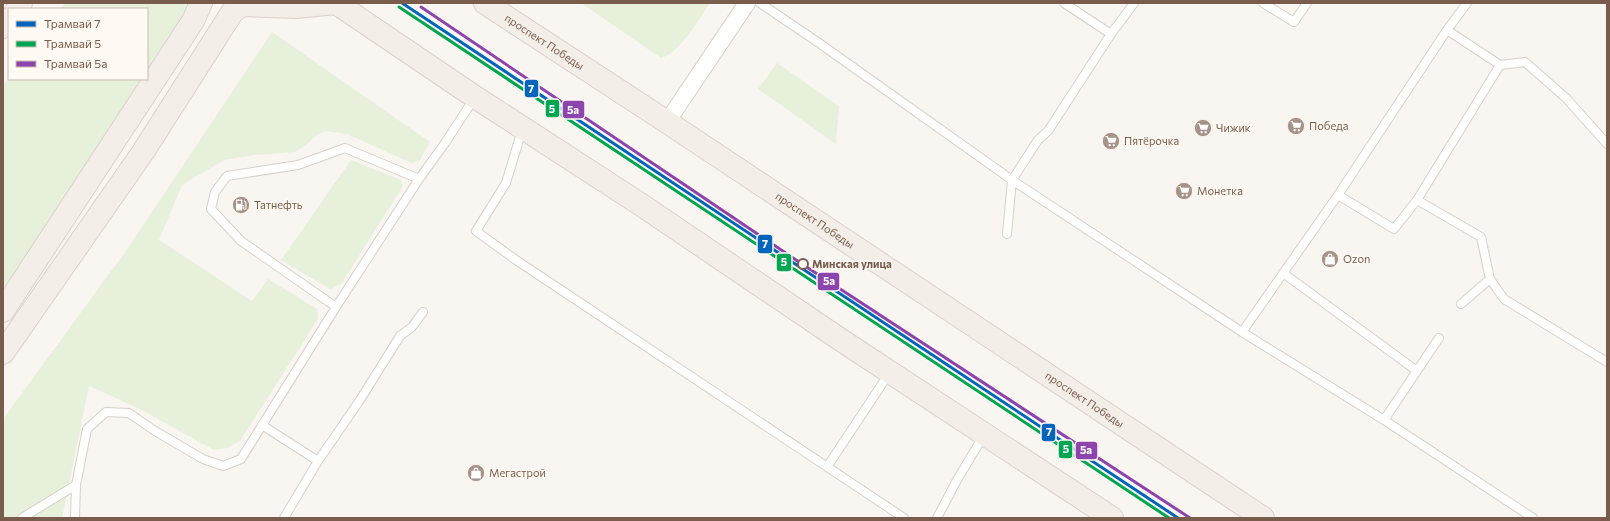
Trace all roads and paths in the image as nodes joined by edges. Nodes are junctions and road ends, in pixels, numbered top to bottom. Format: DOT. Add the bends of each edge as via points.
graph roads {
  1 [pos="201,3"];
  2 [pos="336,3"];
  3 [pos="485,3"];
  4 [pos="747,3"];
  5 [pos="760,3"];
  6 [pos="1064,3"];
  7 [pos="1134,3"];
  8 [pos="1263,3"];
  9 [pos="1307,3"];
  10 [pos="1468,3"];
  11 [pos="1447,30"];
  12 [pos="1111,34"];
  13 [pos="1500,65"];
  14 [pos="475,97"];
  15 [pos="667,122"];
  16 [pos="523,127"];
  17 [pos="1607,144"];
  18 [pos="419,179"];
  19 [pos="1012,180"];
  20 [pos="1338,195"];
  21 [pos="1417,200"];
  22 [pos="1007,234"];
  23 [pos="1283,273"];
  24 [pos="1490,279"];
  25 [pos="1462,304"];
  26 [pos="336,307"];
  27 [pos="3,311"];
  28 [pos="423,312"];
  29 [pos="1242,332"];
  30 [pos="1439,338"];
  31 [pos="3,354"];
  32 [pos="1607,362"];
  33 [pos="1417,371"];
  34 [pos="890,372"];
  35 [pos="1384,420"];
  36 [pos="262,425"];
  37 [pos="984,434"];
  38 [pos="318,461"];
  39 [pos="827,467"];
  40 [pos="76,485"];
  41 [pos="22,518"];
  42 [pos="75,518"];
  43 [pos="284,518"];
  44 [pos="904,518"];
  45 [pos="937,518"];
  46 [pos="1112,518"];
  47 [pos="1264,518"];
  48 [pos="1534,518"];
  1 -- 27 [label="main road" via="193,21"];
  2 -- 14 [label="main road"];
  2 -- 31 [label="main road" via="296,7 243,5 233,11 143,152"];
  3 -- 15 [label="main road, проспект Победы"];
  4 -- 15 [label="street"];
  5 -- 19 [label="lane"];
  6 -- 12 [label="lane"];
  7 -- 12 [label="lane"];
  8 -- 9 [label="lane" via="1294,22"];
  10 -- 11 [label="lane"];
  11 -- 13 [label="lane"];
  11 -- 20 [label="lane"];
  12 -- 19 [label="lane" via="1048,131 1038,140"];
  13 -- 17 [label="lane" via="1525,62 1566,98"];
  13 -- 21 [label="lane"];
  14 -- 16 [label="main road"];
  14 -- 18 [label="lane"];
  15 -- 47 [label="main road, проспект Победы"];
  16 -- 34 [label="main road"];
  16 -- 39 [label="lane" via="506,183 476,231"];
  18 -- 26 [label="lane"];
  18 -- 26 [label="lane" via="345,148 298,165 227,176 215,192 211,208 241,241"];
  19 -- 22 [label="lane"];
  19 -- 29 [label="lane"];
  20 -- 21 [label="lane" via="1394,229"];
  20 -- 23 [label="lane"];
  21 -- 24 [label="lane" via="1481,237"];
  23 -- 29 [label="lane"];
  23 -- 33 [label="lane"];
  24 -- 25 [label="lane"];
  24 -- 32 [label="lane" via="1504,299"];
  26 -- 36 [label="lane"];
  28 -- 38 [label="lane" via="400,336"];
  29 -- 35 [label="lane"];
  30 -- 33 [label="lane"];
  33 -- 35 [label="lane"];
  34 -- 37 [label="main road"];
  34 -- 39 [label="lane"];
  35 -- 48 [label="lane"];
  36 -- 38 [label="lane"];
  36 -- 40 [label="lane" via="241,460 223,466 203,459 129,413 106,412 87,429"];
  37 -- 45 [label="lane"];
  37 -- 46 [label="main road"];
  38 -- 43 [label="lane"];
  39 -- 44 [label="lane"];
  40 -- 41 [label="lane"];
  40 -- 42 [label="lane"];
}
